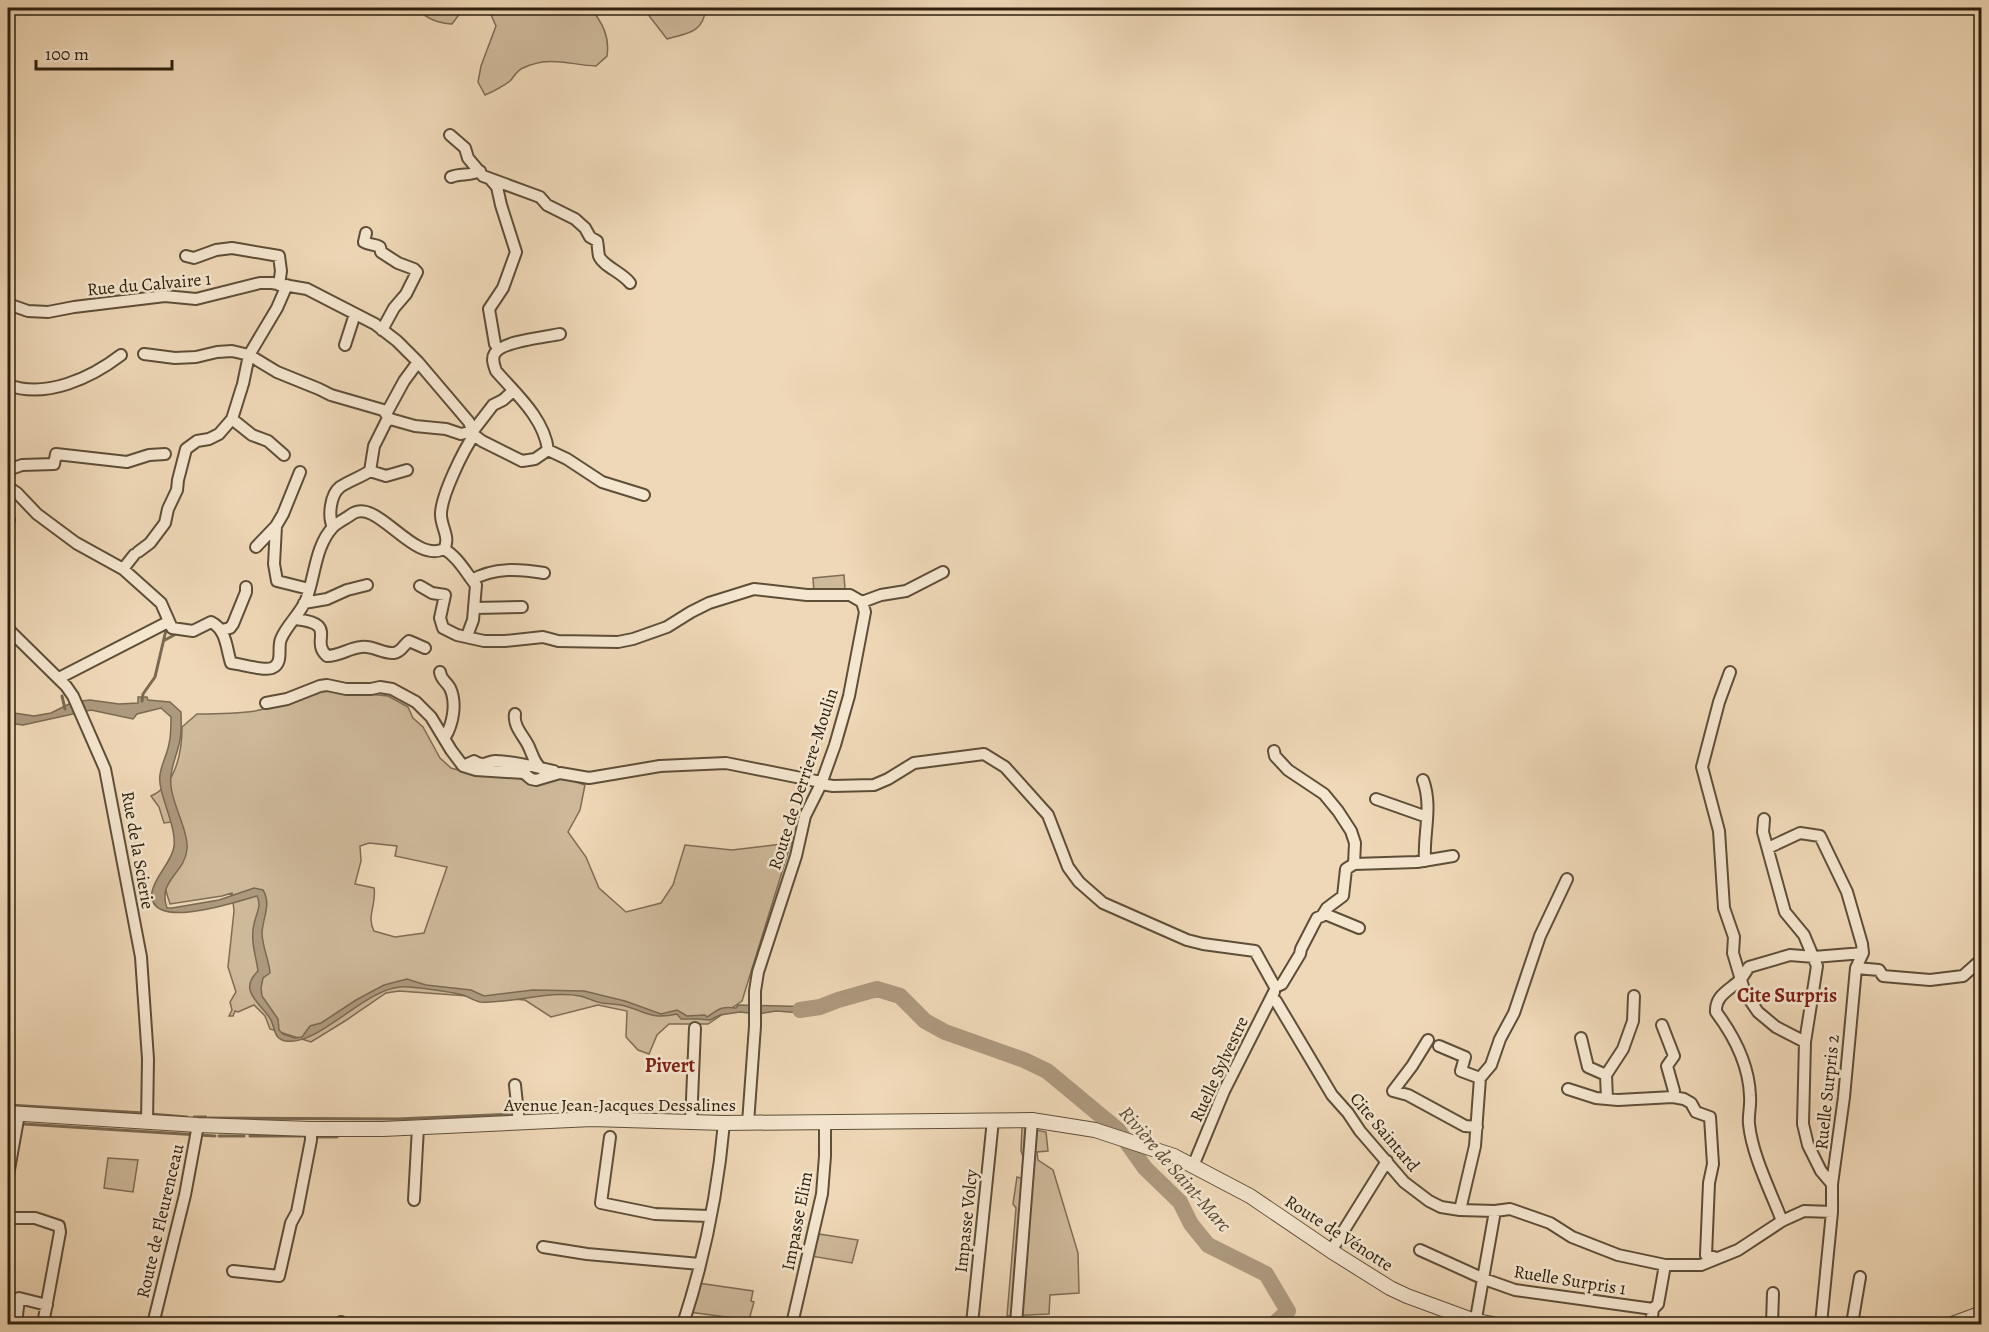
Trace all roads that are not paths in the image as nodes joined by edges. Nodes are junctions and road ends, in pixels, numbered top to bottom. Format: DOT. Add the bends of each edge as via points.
graph roads {
  1 [pos="450,135"];
  2 [pos="480,171"];
  3 [pos="450,177"];
  4 [pos="492,180"];
  5 [pos="366,233"];
  6 [pos="186,255"];
  7 [pos="630,284"];
  8 [pos="283,285"];
  9 [pos="8,304"];
  10 [pos="355,314"];
  11 [pos="382,330"];
  12 [pos="560,334"];
  13 [pos="345,345"];
  14 [pos="499,349"];
  15 [pos="144,354"];
  16 [pos="121,355"];
  17 [pos="249,355"];
  18 [pos="418,362"];
  19 [pos="8,385"];
  20 [pos="513,391"];
  21 [pos="388,416"];
  22 [pos="232,419"];
  23 [pos="474,433"];
  24 [pos="548,450"];
  25 [pos="165,454"];
  26 [pos="284,455"];
  27 [pos="8,470"];
  28 [pos="406,470"];
  29 [pos="370,471"];
  30 [pos="300,472"];
  31 [pos="8,487"];
  32 [pos="644,495"];
  33 [pos="276,526"];
  34 [pos="333,527"];
  35 [pos="256,547"];
  36 [pos="444,549"];
  37 [pos="123,569"];
  38 [pos="944,572"];
  39 [pos="544,573"];
  40 [pos="472,580"];
  41 [pos="367,585"];
  42 [pos="420,586"];
  43 [pos="246,587"];
  44 [pos="309,589"];
  45 [pos="861,602"];
  46 [pos="304,603"];
  47 [pos="522,607"];
  48 [pos="475,608"];
  49 [pos="295,619"];
  50 [pos="168,622"];
  51 [pos="8,629"];
  52 [pos="222,630"];
  53 [pos="467,636"];
  54 [pos="425,648"];
  55 [pos="440,672"];
  56 [pos="1730,672"];
  57 [pos="59,678"];
  58 [pos="266,703"];
  59 [pos="515,714"];
  60 [pos="445,737"];
  61 [pos="1274,751"];
  62 [pos="463,766"];
  63 [pos="543,770"];
  64 [pos="560,773"];
  65 [pos="1423,780"];
  66 [pos="821,783"];
  67 [pos="1376,799"];
  68 [pos="1427,817"];
  69 [pos="1764,819"];
  70 [pos="1768,848"];
  71 [pos="1454,856"];
  72 [pos="1425,861"];
  73 [pos="1354,864"];
  74 [pos="1568,879"];
  75 [pos="1325,914"];
  76 [pos="1359,928"];
  77 [pos="1863,953"];
  78 [pos="1814,957"];
  79 [pos="1982,959"];
  80 [pos="1856,968"];
  81 [pos="1740,981"];
  82 [pos="1275,987"];
  83 [pos="1634,996"];
  84 [pos="1271,998"];
  85 [pos="1662,1026"];
  86 [pos="695,1028"];
  87 [pos="1581,1038"];
  88 [pos="1428,1040"];
  89 [pos="1805,1042"];
  90 [pos="1439,1046"];
  91 [pos="1606,1075"];
  92 [pos="1480,1078"];
  93 [pos="515,1085"];
  94 [pos="1569,1089"];
  95 [pos="1673,1097"];
  96 [pos="1606,1099"];
  97 [pos="147,1117"];
  98 [pos="16,1118"];
  99 [pos="993,1120"];
  100 [pos="1032,1120"];
  101 [pos="825,1122"];
  102 [pos="519,1123"];
  103 [pos="691,1123"];
  104 [pos="724,1123"];
  105 [pos="748,1123"];
  106 [pos="418,1127"];
  107 [pos="1477,1127"];
  108 [pos="311,1129"];
  109 [pos="198,1132"];
  110 [pos="610,1137"];
  111 [pos="1174,1156"];
  112 [pos="1387,1161"];
  113 [pos="1193,1166"];
  114 [pos="8,1175"];
  115 [pos="1833,1185"];
  116 [pos="414,1200"];
  117 [pos="1460,1210"];
  118 [pos="1495,1211"];
  119 [pos="1833,1212"];
  120 [pos="709,1216"];
  121 [pos="8,1218"];
  122 [pos="1782,1221"];
  123 [pos="543,1247"];
  124 [pos="1420,1250"];
  125 [pos="1331,1251"];
  126 [pos="1717,1258"];
  127 [pos="700,1264"];
  128 [pos="1665,1265"];
  129 [pos="233,1271"];
  130 [pos="1860,1277"];
  131 [pos="1484,1279"];
  132 [pos="1773,1293"];
  133 [pos="47,1305"];
  134 [pos="1653,1309"];
  135 [pos="1982,1313"];
  136 [pos="1475,1323"];
  137 [pos="16,1324"];
  138 [pos="43,1324"];
  139 [pos="153,1324"];
  140 [pos="683,1324"];
  141 [pos="792,1324"];
  142 [pos="972,1324"];
  143 [pos="1016,1324"];
  144 [pos="1492,1324"];
  145 [pos="1651,1324"];
  146 [pos="1772,1324"];
  147 [pos="1821,1324"];
  148 [pos="1852,1324"];
  149 [pos="1952,1324"];
  1 -- 2 [label="street" via="460,142"];
  2 -- 3 [label="street"];
  2 -- 4 [label="street"];
  4 -- 7 [label="street" via="540,196 547,205 575,219 597,241 602,260"];
  4 -- 14 [label="street" via="516,252 503,288 489,309"];
  5 -- 11 [label="street" via="364,242 380,247 391,259 417,272"];
  6 -- 8 [label="street" via="194,258 232,248 279,256"];
  8 -- 9 [label="street, Rue du Calvaire 1" via="250,284 196,299 165,296 48,312"];
  8 -- 10 [label="street, Rue du Calvaire 1" via="306,289"];
  8 -- 17 [label="street" via="277,308"];
  10 -- 11 [label="street, Rue du Calvaire 1"];
  10 -- 13 [label="street"];
  11 -- 18 [label="street, Rue du Calvaire 1"];
  12 -- 14 [label="street"];
  14 -- 20 [label="street" via="493,364"];
  15 -- 17 [label="street" via="176,358 232,351"];
  16 -- 19 [label="street" via="76,382 38,389"];
  17 -- 21 [label="street" via="277,372 331,395 383,410"];
  17 -- 22 [label="street"];
  18 -- 21 [label="street" via="404,381"];
  18 -- 23 [label="street, Rue du Calvaire 1"];
  20 -- 23 [label="street" via="493,405"];
  20 -- 24 [label="street" via="534,416 546,437"];
  21 -- 23 [label="street" via="415,426"];
  21 -- 29 [label="street" via="374,446"];
  22 -- 26 [label="street"];
  22 -- 37 [label="street" via="216,437 197,441 186,449 165,523"];
  23 -- 24 [label="street, Rue du Calvaire 1" via="522,461 535,459"];
  23 -- 36 [label="street" via="442,504 441,524 447,536"];
  24 -- 32 [label="street" via="602,482"];
  25 -- 27 [label="street" via="121,462 56,454 54,464 22,465"];
  28 -- 29 [label="street" via="386,476"];
  29 -- 34 [label="street" via="336,492 330,510"];
  30 -- 33 [label="street"];
  31 -- 37 [label="street" via="76,543"];
  33 -- 35 [label="street"];
  33 -- 44 [label="street" via="277,581"];
  34 -- 36 [label="street" via="354,512 369,512 428,551"];
  34 -- 44 [label="street"];
  36 -- 40 [label="street"];
  37 -- 50 [label="street" via="160,603"];
  38 -- 45 [label="street" via="906,591"];
  39 -- 40 [label="street" via="503,570"];
  40 -- 48 [label="street" via="476,585"];
  41 -- 46 [label="street"];
  42 -- 53 [label="street" via="445,595 440,618 443,628"];
  43 -- 52 [label="street" via="233,624"];
  44 -- 46 [label="street"];
  45 -- 53 [label="street" via="850,595 754,590 709,603 667,627 618,642 543,637 496,641"];
  45 -- 66 [label="street, Route de Derriere-Moulin" via="865,612 849,696"];
  46 -- 49 [label="street"];
  47 -- 48 [label="street"];
  48 -- 53 [label="street"];
  49 -- 52 [label="street" via="281,639 279,662 271,668 231,663"];
  49 -- 54 [label="street" via="316,622 327,656 363,646 394,653 409,642"];
  50 -- 52 [label="street" via="172,628 188,632 211,622"];
  50 -- 57 [label="street"];
  51 -- 57 [label="street, Rue de la Scierie"];
  55 -- 60 [label="street" via="453,697 453,718"];
  56 -- 81 [label="street" via="1702,767 1719,831 1724,908 1734,937 1733,953"];
  57 -- 97 [label="street, Rue de la Scierie" via="73,696 105,769 142,963"];
  58 -- 60 [label="street" via="327,685 392,689 416,702"];
  59 -- 63 [label="street" via="515,723"];
  60 -- 62 [label="street"];
  61 -- 73 [label="street" via="1288,770 1324,794 1338,812 1355,843"];
  62 -- 63 [label="street" via="495,760"];
  62 -- 64 [label="street" via="524,773 536,780"];
  63 -- 64 [label="street"];
  64 -- 66 [label="street" via="589,778 660,766 726,763"];
  65 -- 68 [label="street" via="1428,796"];
  66 -- 82 [label="street" via="874,784 914,763 984,754 991,757 1048,815 1068,867 1078,882 1102,903 1187,940 1255,951"];
  66 -- 105 [label="street, Route de Derriere-Moulin" via="806,816 758,972"];
  67 -- 68 [label="street"];
  68 -- 72 [label="street"];
  69 -- 70 [label="street"];
  70 -- 77 [label="street" via="1800,833 1820,836 1847,892"];
  70 -- 78 [label="street" via="1785,912 1804,935"];
  71 -- 72 [label="street"];
  72 -- 73 [label="street"];
  73 -- 75 [label="street, Ruelle Sylvestre" via="1346,869 1343,896"];
  74 -- 92 [label="street" via="1540,936 1514,1013 1491,1065"];
  75 -- 76 [label="street"];
  75 -- 82 [label="street, Ruelle Sylvestre" via="1317,918 1282,984"];
  77 -- 78 [label="street"];
  77 -- 80 [label="street, Ruelle Surpris 2"];
  78 -- 81 [label="street" via="1790,955 1749,967"];
  78 -- 89 [label="street, Ruelle Surpris 2" via="1817,966"];
  79 -- 80 [label="street" via="1963,976 1930,980 1883,976 1879,970"];
  80 -- 115 [label="street, Ruelle Surpris 2"];
  81 -- 89 [label="street" via="1758,1012"];
  81 -- 122 [label="street" via="1719,999 1716,1012 1745,1066 1749,1124"];
  82 -- 84 [label="street, Ruelle Sylvestre"];
  83 -- 91 [label="street" via="1633,1021 1623,1049"];
  84 -- 112 [label="street, Cite Saintard" via="1313,1061 1325,1087"];
  84 -- 113 [label="street, Ruelle Sylvestre" via="1224,1091"];
  85 -- 95 [label="street" via="1674,1056 1667,1065"];
  86 -- 103 [label="street"];
  87 -- 91 [label="street" via="1588,1067"];
  88 -- 107 [label="street" via="1393,1091 1408,1095 1464,1126"];
  89 -- 115 [label="street, Ruelle Surpris 2" via="1803,1124 1808,1145"];
  90 -- 92 [label="street" via="1465,1057 1461,1071"];
  91 -- 96 [label="street"];
  92 -- 107 [label="street"];
  93 -- 102 [label="street"];
  94 -- 96 [label="street"];
  95 -- 96 [label="street"];
  95 -- 126 [label="street" via="1684,1099 1696,1112 1710,1117 1713,1164 1706,1255"];
  97 -- 98 [label="street, Avenue Jean-Jacques Dessalines"];
  97 -- 109 [label="street, Avenue Jean-Jacques Dessalines"];
  98 -- 114 [label="street"];
  99 -- 100 [label="street, Avenue Jean-Jacques Dessalines"];
  99 -- 101 [label="street, Avenue Jean-Jacques Dessalines"];
  99 -- 142 [label="street, Impasse Volcy"];
  100 -- 111 [label="street, Avenue Jean-Jacques Dessalines" via="1095,1130"];
  100 -- 143 [label="street"];
  101 -- 105 [label="street, Avenue Jean-Jacques Dessalines"];
  101 -- 141 [label="street, Impasse Elim" via="822,1194"];
  102 -- 103 [label="street, Avenue Jean-Jacques Dessalines" via="592,1119"];
  102 -- 106 [label="street, Avenue Jean-Jacques Dessalines"];
  103 -- 104 [label="street, Avenue Jean-Jacques Dessalines"];
  104 -- 105 [label="street, Avenue Jean-Jacques Dessalines"];
  104 -- 120 [label="street"];
  106 -- 108 [label="street, Avenue Jean-Jacques Dessalines"];
  106 -- 116 [label="street"];
  107 -- 117 [label="street"];
  108 -- 109 [label="street, Avenue Jean-Jacques Dessalines"];
  108 -- 129 [label="street" via="297,1212 279,1276"];
  109 -- 139 [label="street, Route de Fleurenceau"];
  110 -- 120 [label="street" via="601,1203 655,1214"];
  111 -- 113 [label="street, Route de Vénotte"];
  112 -- 117 [label="street, Cite Saintard" via="1404,1182 1429,1201"];
  112 -- 125 [label="street"];
  113 -- 125 [label="street, Route de Vénotte" via="1250,1196"];
  115 -- 119 [label="street, Ruelle Surpris 2"];
  117 -- 118 [label="street, Cite Saintard"];
  118 -- 128 [label="street, Cite Saintard" via="1510,1209 1530,1215 1618,1255"];
  118 -- 131 [label="street"];
  119 -- 122 [label="street, Cite Saintard" via="1804,1211"];
  119 -- 147 [label="street, Ruelle Surpris 2"];
  120 -- 127 [label="street"];
  121 -- 133 [label="street" via="35,1218 59,1226"];
  122 -- 126 [label="street, Cite Saintard" via="1738,1250"];
  123 -- 127 [label="street"];
  124 -- 131 [label="street, Ruelle Surpris 1"];
  125 -- 136 [label="street, Route de Vénotte" via="1407,1296"];
  126 -- 128 [label="street, Cite Saintard" via="1701,1265"];
  127 -- 140 [label="street"];
  128 -- 134 [label="street" via="1658,1304"];
  130 -- 148 [label="street"];
  131 -- 134 [label="street, Ruelle Surpris 1" via="1515,1290"];
  131 -- 136 [label="street"];
  132 -- 146 [label="street"];
  133 -- 137 [label="street" via="19,1298"];
  133 -- 138 [label="street"];
  134 -- 145 [label="street"];
  135 -- 149 [label="street"];
  136 -- 144 [label="street, Route de Vénotte"];
}
